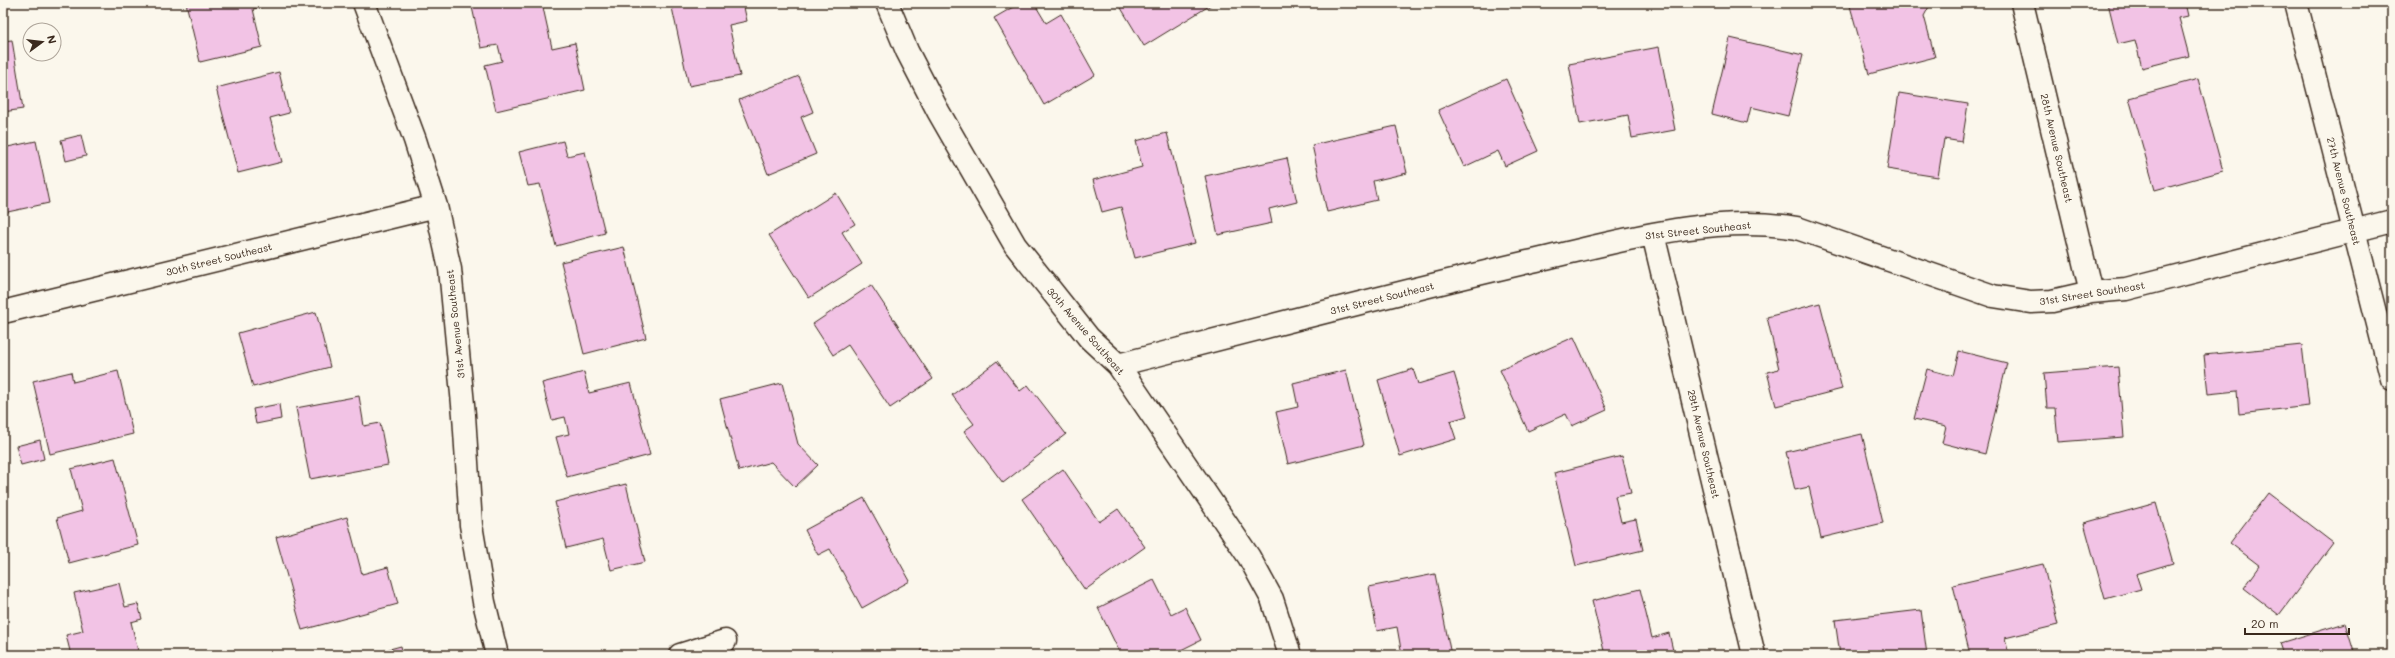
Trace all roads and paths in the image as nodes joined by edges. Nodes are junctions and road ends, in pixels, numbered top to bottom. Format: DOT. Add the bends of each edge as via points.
graph roads {
  1 [pos="364,3"];
  2 [pos="887,3"];
  3 [pos="2022,3"];
  4 [pos="2296,3"];
  5 [pos="436,206"];
  6 [pos="2392,221"];
  7 [pos="2353,230"];
  8 [pos="1653,234"];
  9 [pos="2092,292"];
  10 [pos="3,312"];
  11 [pos="1118,365"];
  12 [pos="2392,379"];
  13 [pos="725,641"];
  14 [pos="497,655"];
  15 [pos="680,655"];
  16 [pos="1290,655"];
  17 [pos="1754,655"];
  1 -- 5 [label="street, 31st Avenue Southeast" via="415,140"];
  2 -- 11 [label="street, 30th Avenue Southeast" via="907,51 938,111 1015,245 1090,338"];
  3 -- 9 [label="street, 28th Avenue Southeast"];
  4 -- 7 [label="street, 27th Avenue Southeast"];
  5 -- 10 [label="street, 30th Street Southeast"];
  5 -- 14 [label="street, 31st Avenue Southeast" via="450,269 464,415 471,525 484,602"];
  6 -- 7 [label="street, 31st Street Southeast"];
  7 -- 9 [label="street, 31st Street Southeast" via="2126,289"];
  7 -- 12 [label="street, 27th Avenue Southeast"];
  8 -- 9 [label="street, 31st Street Southeast" via="1733,224 1770,223 1797,228 1993,296 2045,302"];
  8 -- 11 [label="street, 31st Street Southeast" via="1434,284"];
  8 -- 17 [label="street, 29th Avenue Southeast"];
  11 -- 16 [label="street, 30th Avenue Southeast" via="1249,557 1272,599"];
  13 -- 15 [label="street"];
}
